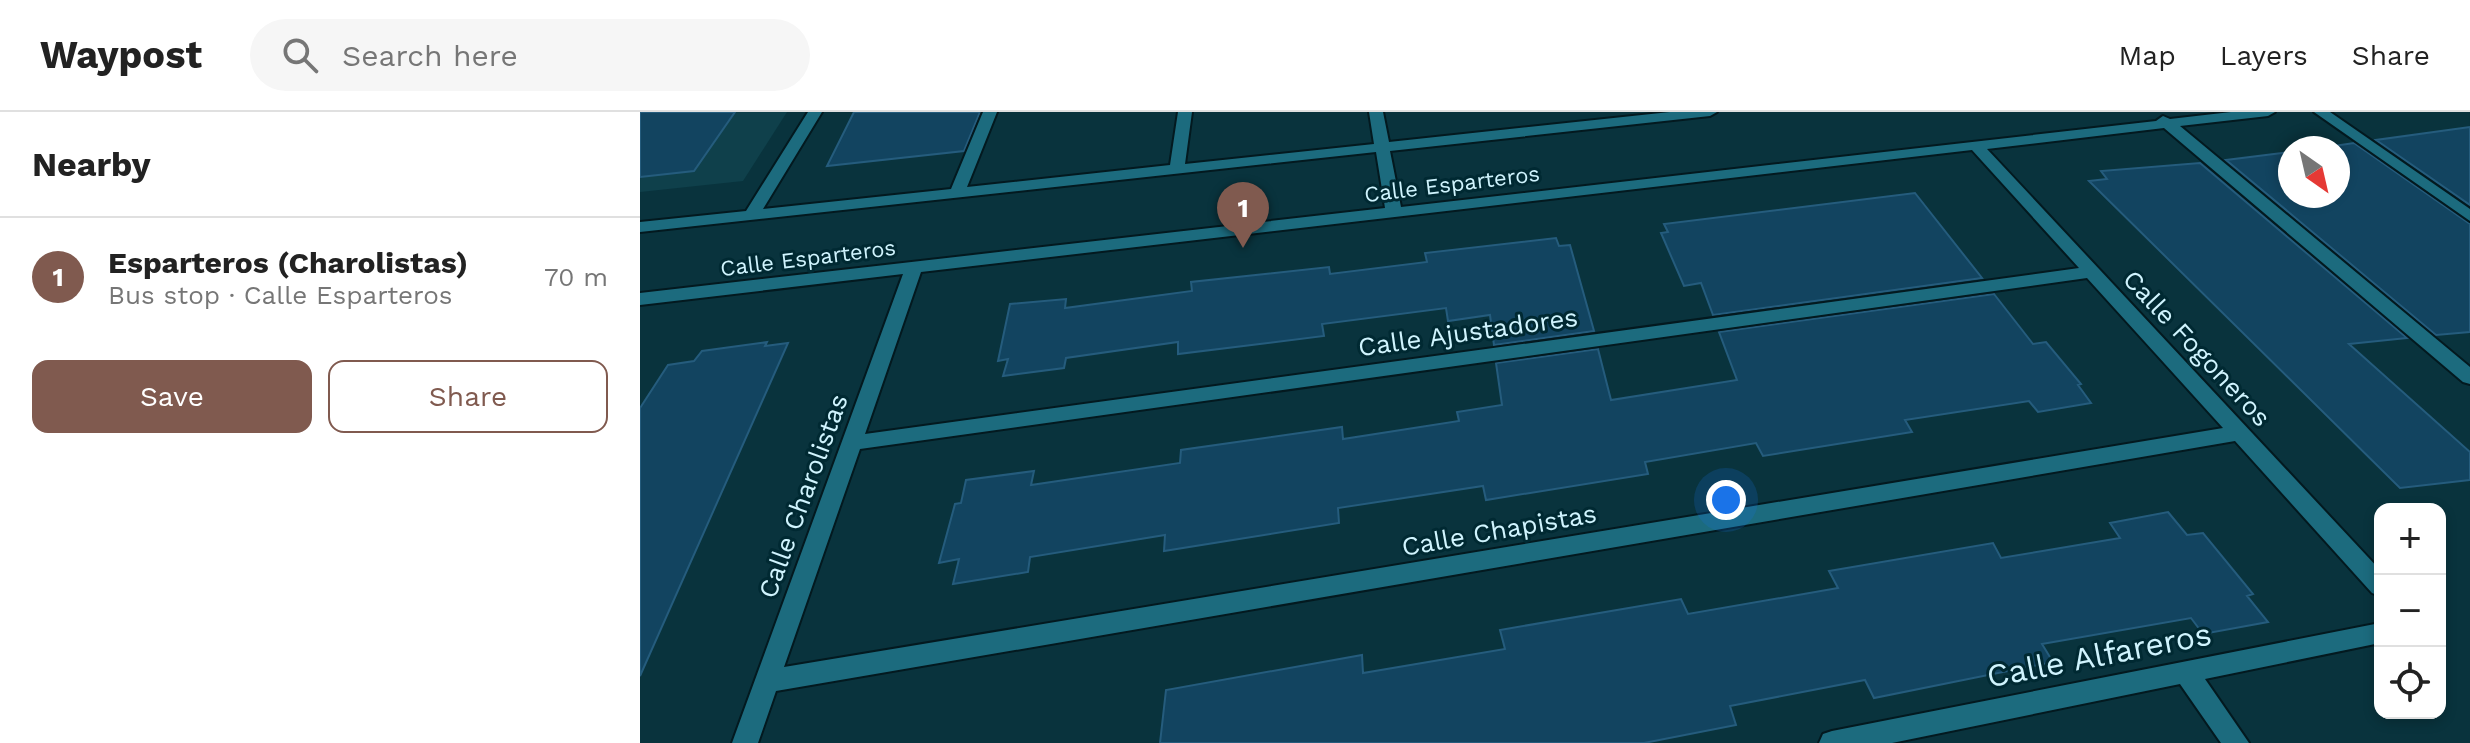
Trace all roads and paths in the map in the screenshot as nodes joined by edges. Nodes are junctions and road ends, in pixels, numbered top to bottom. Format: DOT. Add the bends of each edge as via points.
graph roads {
  1 [pos="815,112"];
  2 [pos="990,112"];
  3 [pos="1185,112"];
  4 [pos="1376,112"];
  5 [pos="1710,112"];
  6 [pos="2268,112"];
  7 [pos="2321,112"];
  8 [pos="2160,118"];
  9 [pos="1976,146"];
  10 [pos="1382,147"];
  11 [pos="1177,169"];
  12 [pos="957,193"];
  13 [pos="1394,213"];
  14 [pos="751,215"];
  15 [pos="2470,216"];
  16 [pos="640,227"];
  17 [pos="914,268"];
  18 [pos="2092,272"];
  19 [pos="641,301"];
  20 [pos="2470,377"];
  21 [pos="2240,433"];
  22 [pos="852,443"];
  23 [pos="2374,579"];
  24 [pos="2374,634"];
  25 [pos="2186,672"];
  26 [pos="767,681"];
  27 [pos="745,743"];
  28 [pos="1832,743"];
  29 [pos="2236,743"];
  1 -- 14 [label="street"];
  2 -- 12 [label="street"];
  3 -- 11 [label="street"];
  4 -- 10 [label="street"];
  5 -- 10 [label="street, Calle Esparteros"];
  6 -- 8 [label="street, Calle Esparteros"];
  7 -- 15 [label="street"];
  8 -- 9 [label="street, Calle Esparteros"];
  8 -- 20 [label="street"];
  9 -- 13 [label="street, Calle Esparteros"];
  9 -- 18 [label="street, Calle Fogoneros"];
  10 -- 11 [label="street, Calle Esparteros"];
  10 -- 13 [label="street"];
  11 -- 12 [label="street, Calle Esparteros"];
  12 -- 14 [label="street, Calle Esparteros"];
  13 -- 17 [label="street, Calle Esparteros"];
  14 -- 16 [label="street, Calle Esparteros"];
  17 -- 19 [label="street, Calle Esparteros"];
  17 -- 22 [label="street, Calle Charolistas"];
  18 -- 21 [label="street, Calle Fogoneros"];
  18 -- 22 [label="street, Calle Ajustadores"];
  21 -- 23 [label="street, Calle Fogoneros"];
  21 -- 26 [label="street, Calle Chapistas"];
  22 -- 26 [label="street, Calle Charolistas"];
  24 -- 25 [label="street, Calle Alfareros"];
  25 -- 28 [label="street, Calle Alfareros"];
  25 -- 29 [label="street"];
  26 -- 27 [label="street, Calle Charolistas"];
}
